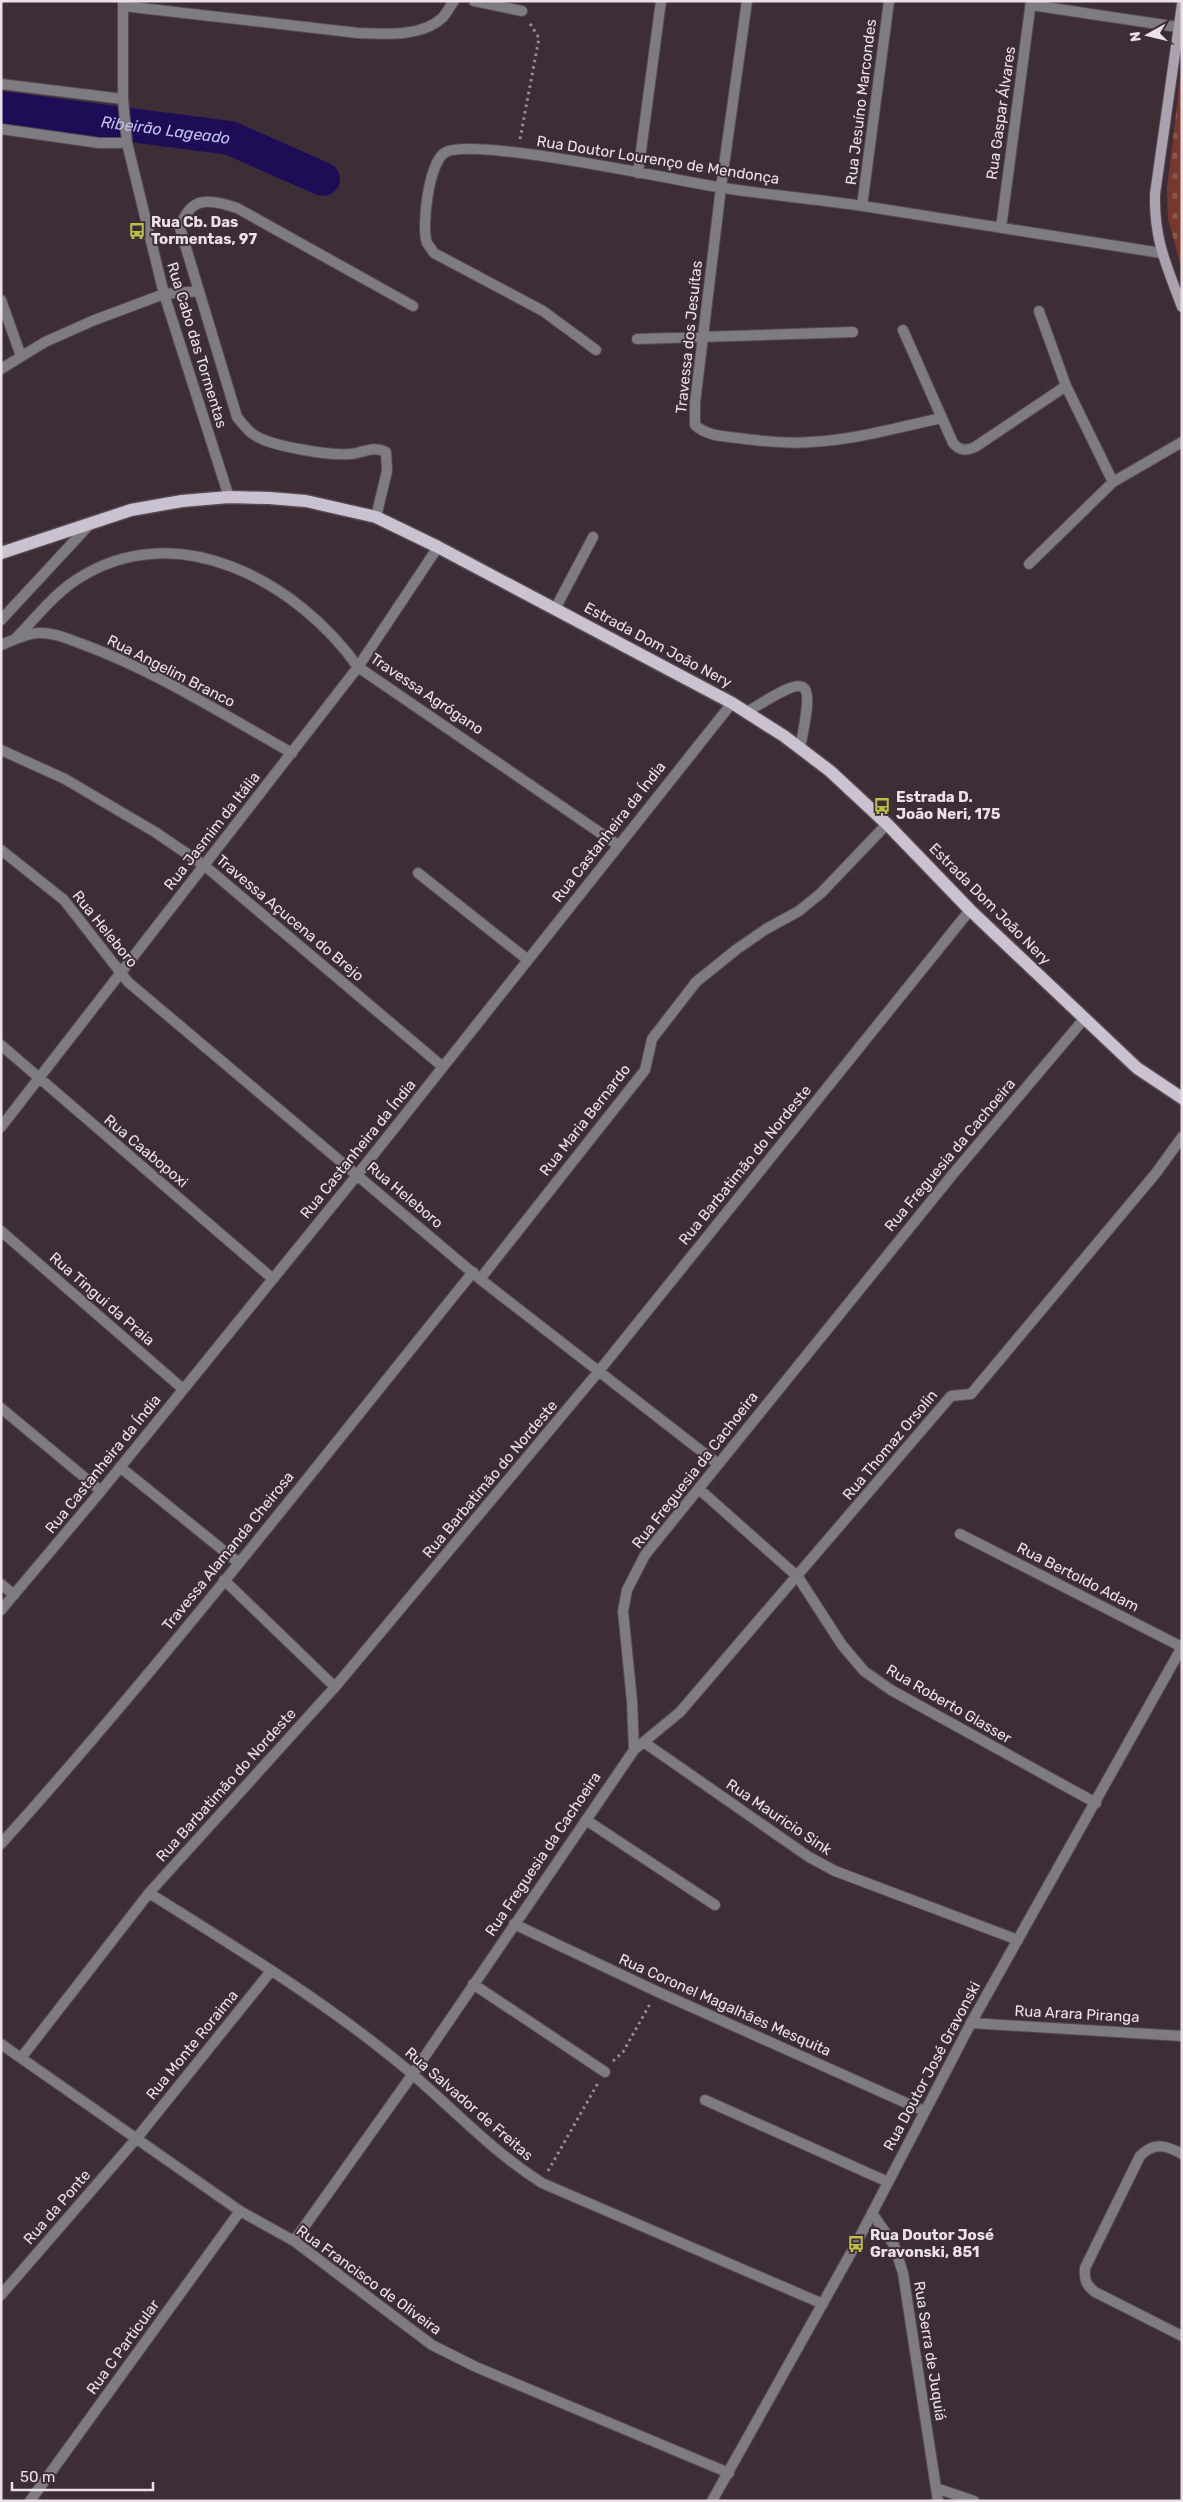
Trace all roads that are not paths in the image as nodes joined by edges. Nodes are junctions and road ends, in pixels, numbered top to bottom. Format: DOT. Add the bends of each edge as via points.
graph roads {
  1 [pos="454,1"];
  2 [pos="474,1"];
  3 [pos="661,1"];
  4 [pos="747,1"];
  5 [pos="889,1"];
  6 [pos="123,3"];
  7 [pos="1031,3"];
  8 [pos="1182,4"];
  9 [pos="522,11"];
  10 [pos="1178,27"];
  11 [pos="1,84"];
  12 [pos="123,100"];
  13 [pos="1,129"];
  14 [pos="126,143"];
  15 [pos="638,173"];
  16 [pos="721,187"];
  17 [pos="862,206"];
  18 [pos="1000,228"];
  19 [pos="1161,253"];
  20 [pos="199,291"];
  21 [pos="164,294"];
  22 [pos="1,300"];
  23 [pos="413,306"];
  24 [pos="1182,307"];
  25 [pos="1039,310"];
  26 [pos="903,330"];
  27 [pos="853,332"];
  28 [pos="703,338"];
  29 [pos="637,339"];
  30 [pos="596,350"];
  31 [pos="21,356"];
  32 [pos="1,369"];
  33 [pos="1066,386"];
  34 [pos="942,418"];
  35 [pos="1182,442"];
  36 [pos="1113,482"];
  37 [pos="228,497"];
  38 [pos="376,517"];
  39 [pos="93,521"];
  40 [pos="593,537"];
  41 [pos="438,547"];
  42 [pos="1,553"];
  43 [pos="1029,564"];
  44 [pos="555,609"];
  45 [pos="1,620"];
  46 [pos="16,638"];
  47 [pos="1,645"];
  48 [pos="358,667"];
  49 [pos="732,702"];
  50 [pos="747,712"];
  51 [pos="800,748"];
  52 [pos="1,750"];
  53 [pos="292,753"];
  54 [pos="887,824"];
  55 [pos="618,845"];
  56 [pos="1,850"];
  57 [pos="205,866"];
  58 [pos="418,873"];
  59 [pos="970,910"];
  60 [pos="528,960"];
  61 [pos="121,973"];
  62 [pos="1084,1019"];
  63 [pos="1,1045"];
  64 [pos="443,1067"];
  65 [pos="39,1079"];
  66 [pos="1182,1098"];
  67 [pos="1,1127"];
  68 [pos="1182,1137"];
  69 [pos="358,1174"];
  70 [pos="1,1231"];
  71 [pos="476,1275"];
  72 [pos="273,1279"];
  73 [pos="598,1371"];
  74 [pos="183,1389"];
  75 [pos="1,1408"];
  76 [pos="718,1464"];
  77 [pos="120,1468"];
  78 [pos="699,1489"];
  79 [pos="102,1491"];
  80 [pos="960,1534"];
  81 [pos="239,1562"];
  82 [pos="798,1577"];
  83 [pos="224,1580"];
  84 [pos="1,1584"];
  85 [pos="14,1595"];
  86 [pos="1,1610"];
  87 [pos="1182,1647"];
  88 [pos="335,1687"];
  89 [pos="645,1743"];
  90 [pos="634,1750"];
  91 [pos="1096,1803"];
  92 [pos="586,1820"];
  93 [pos="1,1844"];
  94 [pos="149,1893"];
  95 [pos="715,1906"];
  96 [pos="514,1924"];
  97 [pos="1018,1940"];
  98 [pos="271,1971"];
  99 [pos="473,1984"];
  100 [pos="971,2023"];
  101 [pos="1182,2036"];
  102 [pos="1,2044"];
  103 [pos="22,2058"];
  104 [pos="605,2072"];
  105 [pos="412,2074"];
  106 [pos="705,2100"];
  107 [pos="924,2111"];
  108 [pos="136,2138"];
  109 [pos="1182,2154"];
  110 [pos="888,2182"];
  111 [pos="240,2211"];
  112 [pos="872,2213"];
  113 [pos="294,2241"];
  114 [pos="1,2295"];
  115 [pos="823,2304"];
  116 [pos="1182,2336"];
  117 [pos="729,2473"];
  118 [pos="936,2488"];
  119 [pos="30,2501"];
  120 [pos="712,2501"];
  121 [pos="938,2501"];
  122 [pos="974,2501"];
  1 -- 6 [label="street" via="442,18 426,27 392,34 358,33"];
  2 -- 9 [label="street"];
  3 -- 15 [label="street"];
  4 -- 16 [label="street, Travessa dos Jesuítas"];
  5 -- 17 [label="street, Rua Jesuíno Marcondes"];
  6 -- 12 [label="street, Rua Cabo das Tormentas"];
  7 -- 10 [label="street"];
  7 -- 18 [label="street, Rua Gaspar Álvares"];
  8 -- 10 [label="main road"];
  10 -- 19 [label="main road" via="1155,194 1154,222"];
  11 -- 12 [label="street"];
  12 -- 14 [label="street, Rua Cabo das Tormentas"];
  13 -- 14 [label="street" via="98,143"];
  14 -- 21 [label="street, Rua Cabo das Tormentas"];
  15 -- 16 [label="street, Rua Doutor Lourenço de Mendonça"];
  15 -- 30 [label="street, Rua Doutor Lourenço de Mendonça" via="518,153 455,149 444,152 437,159 430,181 425,228 427,242 434,253 543,311"];
  16 -- 17 [label="street, Rua Doutor Lourenço de Mendonça"];
  16 -- 28 [label="street, Travessa dos Jesuítas"];
  17 -- 18 [label="street, Rua Doutor Lourenço de Mendonça"];
  18 -- 19 [label="street, Rua Doutor Lourenço de Mendonça"];
  19 -- 24 [label="main road"];
  20 -- 21 [label="street"];
  20 -- 23 [label="street" via="180,228 184,214 196,203 216,201 238,208"];
  20 -- 38 [label="street" via="237,417 245,428 257,437 327,455 353,454 370,448 386,452 387,471"];
  21 -- 31 [label="street" via="45,342"];
  21 -- 37 [label="street, Rua Cabo das Tormentas"];
  22 -- 31 [label="street"];
  25 -- 33 [label="street"];
  26 -- 34 [label="street"];
  27 -- 28 [label="street"];
  28 -- 29 [label="street"];
  28 -- 34 [label="street, Travessa dos Jesuítas" via="695,425 714,436 811,442"];
  31 -- 32 [label="street"];
  33 -- 34 [label="street" via="964,450 953,443"];
  33 -- 36 [label="street"];
  35 -- 36 [label="street"];
  36 -- 43 [label="street"];
  37 -- 38 [label="main road, Estrada Dom João Nery" via="306,501"];
  37 -- 39 [label="main road, Estrada Dom João Nery" via="131,510"];
  38 -- 41 [label="main road, Estrada Dom João Nery"];
  39 -- 42 [label="main road, Estrada Dom João Nery"];
  39 -- 45 [label="street"];
  40 -- 44 [label="street"];
  41 -- 44 [label="main road, Estrada Dom João Nery"];
  41 -- 48 [label="street, Rua Jasmim da Itália"];
  44 -- 49 [label="main road, Estrada Dom João Nery"];
  46 -- 47 [label="street, Rua Angelim Branco"];
  46 -- 48 [label="street, Travessa Agrógano" via="59,594 88,572 142,554 182,552 219,560 283,592 337,638"];
  46 -- 53 [label="street, Rua Angelim Branco" via="38,633 58,635 107,653"];
  48 -- 53 [label="street, Rua Jasmim da Itália"];
  48 -- 55 [label="street, Travessa Agrógano"];
  49 -- 50 [label="main road, Estrada Dom João Nery"];
  49 -- 55 [label="street, Rua Castanheira da Índia"];
  50 -- 51 [label="main road, Estrada Dom João Nery"];
  50 -- 51 [label="street" via="785,689 799,684 804,686 808,691 808,708"];
  51 -- 54 [label="main road, Estrada Dom João Nery"];
  52 -- 57 [label="street, Travessa Açucena do Brejo" via="65,779"];
  53 -- 57 [label="street, Rua Jasmim da Itália"];
  54 -- 59 [label="main road, Estrada Dom João Nery"];
  54 -- 71 [label="street, Rua Maria Bernardo" via="821,893 799,911 766,928 696,982 652,1039 645,1070"];
  55 -- 60 [label="street, Rua Castanheira da Índia"];
  56 -- 61 [label="street, Rua Heleboro" via="64,900"];
  57 -- 61 [label="street, Rua Jasmim da Itália"];
  57 -- 64 [label="street, Travessa Açucena do Brejo"];
  58 -- 60 [label="street"];
  59 -- 62 [label="main road, Estrada Dom João Nery"];
  59 -- 73 [label="street, Rua Barbatimão do Nordeste"];
  60 -- 64 [label="street, Rua Castanheira da Índia"];
  61 -- 65 [label="street, Rua Jasmim da Itália"];
  61 -- 69 [label="street, Rua Heleboro"];
  62 -- 66 [label="main road, Estrada Dom João Nery" via="1137,1068"];
  62 -- 76 [label="street, Rua Freguesia da Cachoeira" via="953,1174"];
  63 -- 65 [label="street, Rua Caabopoxi"];
  64 -- 69 [label="street, Rua Castanheira da Índia"];
  65 -- 67 [label="street, Rua Jasmim da Itália"];
  65 -- 72 [label="street, Rua Caabopoxi"];
  68 -- 82 [label="street, Rua Thomaz Orsolin" via="1156,1173 971,1394 951,1396"];
  69 -- 71 [label="street, Rua Heleboro"];
  69 -- 72 [label="street, Rua Castanheira da Índia"];
  70 -- 74 [label="street, Rua Tingui da Praia"];
  71 -- 73 [label="street, Rua Heleboro"];
  71 -- 81 [label="street, Travessa Alamanda Cheirosa"];
  72 -- 74 [label="street, Rua Castanheira da Índia"];
  73 -- 76 [label="street, Rua Heleboro"];
  73 -- 88 [label="street, Rua Barbatimão do Nordeste"];
  74 -- 77 [label="street, Rua Castanheira da Índia"];
  75 -- 79 [label="street"];
  76 -- 78 [label="street, Rua Freguesia da Cachoeira"];
  77 -- 79 [label="street, Rua Castanheira da Índia"];
  77 -- 81 [label="street"];
  78 -- 82 [label="street, Rua Roberto Glasser"];
  78 -- 90 [label="street, Rua Freguesia da Cachoeira" via="645,1555 626,1590 623,1611"];
  79 -- 85 [label="street, Rua Castanheira da Índia"];
  80 -- 87 [label="street, Rua Bertoldo Adam"];
  81 -- 83 [label="street, Travessa Alamanda Cheirosa"];
  82 -- 89 [label="street, Rua Thomaz Orsolin" via="680,1712"];
  82 -- 91 [label="street, Rua Roberto Glasser" via="842,1645 864,1671 891,1690"];
  83 -- 88 [label="street"];
  83 -- 93 [label="street, Travessa Alamanda Cheirosa" via="63,1775"];
  84 -- 85 [label="street"];
  85 -- 86 [label="street, Rua Castanheira da Índia"];
  87 -- 91 [label="street, Rua Doutor José Gravonski"];
  88 -- 94 [label="street, Rua Barbatimão do Nordeste"];
  89 -- 90 [label="street, Rua Thomaz Orsolin"];
  89 -- 97 [label="street, Rua Mauricio Sink" via="809,1857 835,1871"];
  90 -- 92 [label="street, Rua Freguesia da Cachoeira"];
  91 -- 97 [label="street, Rua Doutor José Gravonski"];
  92 -- 95 [label="street"];
  92 -- 96 [label="street, Rua Freguesia da Cachoeira"];
  94 -- 98 [label="street, Rua Salvador de Freitas"];
  94 -- 103 [label="street, Rua Barbatimão do Nordeste"];
  96 -- 99 [label="street, Rua Freguesia da Cachoeira"];
  96 -- 107 [label="street, Rua Coronel Magalhães Mesquita"];
  97 -- 100 [label="street, Rua Doutor José Gravonski"];
  98 -- 105 [label="street, Rua Salvador de Freitas" via="388,2053"];
  98 -- 108 [label="street, Rua Monte Roraima"];
  99 -- 104 [label="street"];
  99 -- 105 [label="street, Rua Freguesia da Cachoeira"];
  100 -- 101 [label="street, Rua Arara Piranga"];
  100 -- 107 [label="street, Rua Doutor José Gravonski"];
  102 -- 103 [label="street, Rua Francisco de Oliveira"];
  103 -- 108 [label="street, Rua Francisco de Oliveira"];
  105 -- 113 [label="street, Rua Freguesia da Cachoeira"];
  105 -- 115 [label="street, Rua Salvador de Freitas" via="501,2154 542,2183"];
  106 -- 110 [label="street"];
  107 -- 110 [label="street, Rua Doutor José Gravonski"];
  108 -- 111 [label="street, Rua Francisco de Oliveira"];
  108 -- 114 [label="street, Rua da Ponte"];
  109 -- 116 [label="street" via="1171,2148 1152,2146 1140,2156 1085,2268 1084,2277 1087,2285 1096,2292"];
  110 -- 112 [label="street, Rua Doutor José Gravonski"];
  111 -- 113 [label="street, Rua Francisco de Oliveira"];
  111 -- 119 [label="street, Rua C Particular"];
  112 -- 115 [label="street, Rua Doutor José Gravonski"];
  112 -- 118 [label="street, Rua Serra de Juquiá" via="894,2245 903,2273"];
  113 -- 117 [label="street, Rua Francisco de Oliveira" via="432,2345 476,2367"];
  115 -- 117 [label="street, Rua Doutor José Gravonski"];
  117 -- 120 [label="street, Rua Doutor José Gravonski"];
  118 -- 121 [label="street, Rua Serra de Juquiá"];
  118 -- 122 [label="street"];
}
